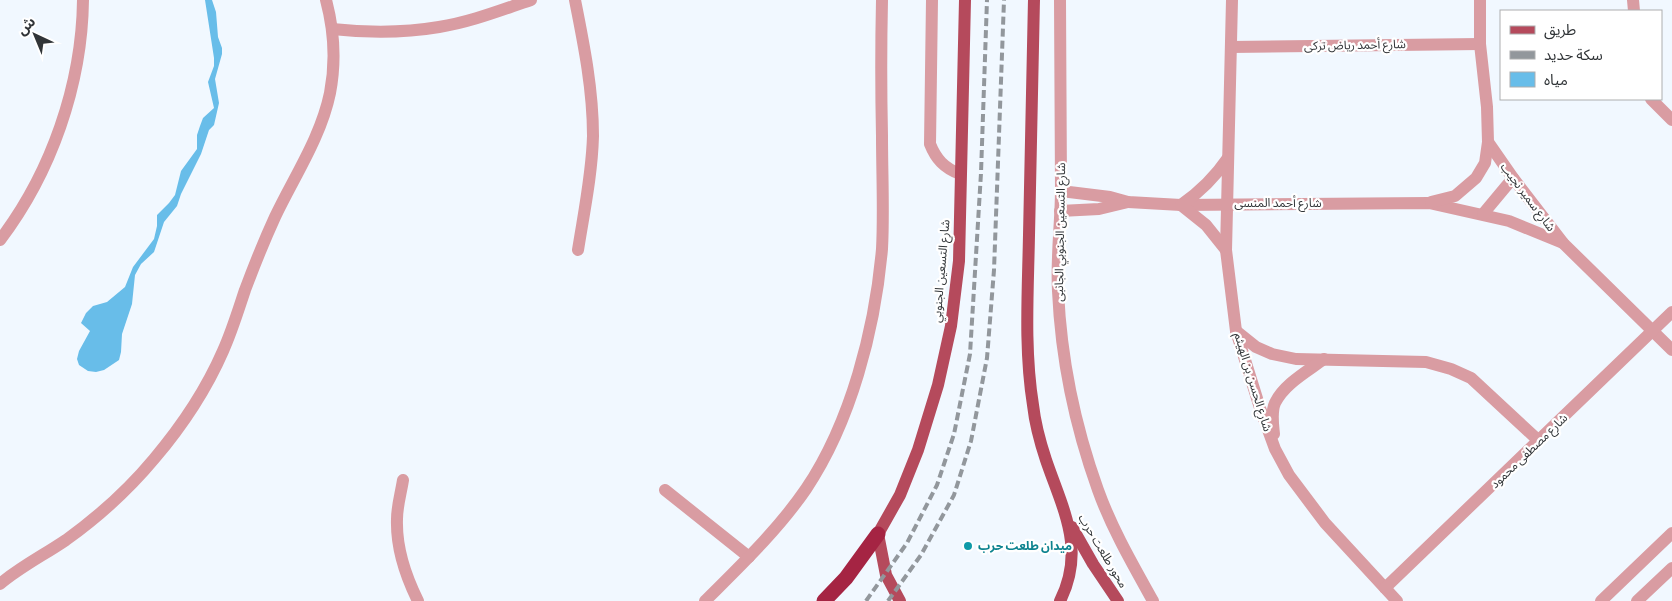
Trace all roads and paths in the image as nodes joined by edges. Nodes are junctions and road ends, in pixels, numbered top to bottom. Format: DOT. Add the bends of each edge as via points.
graph roads {
  1 [pos="83,0"];
  2 [pos="326,0"];
  3 [pos="531,0"];
  4 [pos="575,0"];
  5 [pos="882,0"];
  6 [pos="932,0"];
  7 [pos="965,0"];
  8 [pos="1034,0"];
  9 [pos="1060,0"];
  10 [pos="1232,0"];
  11 [pos="1480,0"];
  12 [pos="332,29"];
  13 [pos="1480,44"];
  14 [pos="1231,47"];
  15 [pos="1652,100"];
  16 [pos="1672,120"];
  17 [pos="1488,142"];
  18 [pos="1228,158"];
  19 [pos="960,174"];
  20 [pos="1513,178"];
  21 [pos="1061,191"];
  22 [pos="1128,202"];
  23 [pos="1429,203"];
  24 [pos="1228,204"];
  25 [pos="1181,205"];
  26 [pos="1060,211"];
  27 [pos="1483,214"];
  28 [pos="0,240"];
  29 [pos="1563,243"];
  30 [pos="578,250"];
  31 [pos="1226,250"];
  32 [pos="1672,312"];
  33 [pos="1653,330"];
  34 [pos="1236,331"];
  35 [pos="1672,350"];
  36 [pos="1324,359"];
  37 [pos="1539,441"];
  38 [pos="1275,449"];
  39 [pos="403,480"];
  40 [pos="665,490"];
  41 [pos="1065,514"];
  42 [pos="1672,533"];
  43 [pos="878,534"];
  44 [pos="749,557"];
  45 [pos="1672,568"];
  46 [pos="0,584"];
  47 [pos="1385,588"];
  48 [pos="418,601"];
  49 [pos="705,601"];
  50 [pos="824,601"];
  51 [pos="900,601"];
  52 [pos="1060,601"];
  53 [pos="1118,601"];
  54 [pos="1153,601"];
  55 [pos="1397,601"];
  56 [pos="1601,601"];
  57 [pos="1637,601"];
  1 -- 28 [label="street" via="79,48 61,123 30,194"];
  2 -- 12 [label="street"];
  3 -- 12 [label="street" via="440,27 392,32"];
  4 -- 30 [label="street" via="592,103 590,172"];
  5 -- 44 [label="street" via="882,249 864,352 851,398 823,459 806,489"];
  6 -- 19 [label="street" via="930,144 942,164"];
  7 -- 19 [label="main road, شارع التسعين الجنوبي"];
  8 -- 41 [label="main road" via="1029,377 1038,434"];
  9 -- 21 [label="street, شارع التسعين الجنوبي الجانبى"];
  10 -- 14 [label="street, شارع الحسن بن الهيثم"];
  11 -- 13 [label="street"];
  12 -- 46 [label="street" via="334,66 322,121 260,253 223,351 192,409 153,460 98,515"];
  13 -- 14 [label="street, شارع أحمد رياض تركى"];
  13 -- 17 [label="street"];
  14 -- 18 [label="street, شارع الحسن بن الهيثم"];
  15 -- 16 [label="street"];
  17 -- 20 [label="street, شارع سمير نجيب"];
  17 -- 23 [label="street, شارع أحمد المنسى" via="1485,163 1476,178 1455,196"];
  18 -- 24 [label="street, شارع الحسن بن الهيثم"];
  18 -- 25 [label="street" via="1217,174"];
  19 -- 43 [label="main road, شارع التسعين الجنوبي" via="960,260 945,356 908,475"];
  20 -- 27 [label="street"];
  20 -- 29 [label="street, شارع سمير نجيب"];
  21 -- 22 [label="street, شارع أحمد المنسى"];
  21 -- 26 [label="street, شارع التسعين الجنوبي الجانبى"];
  22 -- 25 [label="street, شارع أحمد المنسى"];
  22 -- 26 [label="street, شارع أحمد المنسى" via="1099,209"];
  23 -- 24 [label="street, شارع أحمد المنسى"];
  23 -- 27 [label="street, شارع أحمد المنسى"];
  24 -- 25 [label="street, شارع أحمد المنسى"];
  24 -- 31 [label="street, شارع الحسن بن الهيثم"];
  25 -- 31 [label="street" via="1206,225"];
  26 -- 54 [label="street, شارع التسعين الجنوبي الجانبى" via="1058,288 1061,334 1076,417 1098,490 1114,528"];
  27 -- 29 [label="street, شارع أحمد المنسى"];
  29 -- 33 [label="street, شارع سمير نجيب"];
  31 -- 34 [label="street, شارع الحسن بن الهيثم"];
  32 -- 33 [label="street, شارع مصطفى محمود"];
  33 -- 35 [label="street, شارع سمير نجيب"];
  33 -- 37 [label="street, شارع مصطفى محمود"];
  34 -- 36 [label="street" via="1256,347 1272,354 1296,359"];
  34 -- 38 [label="street, شارع الحسن بن الهيثم"];
  36 -- 37 [label="street" via="1426,362 1451,369 1471,378"];
  36 -- 38 [label="street" via="1296,379 1275,403 1272,415"];
  37 -- 47 [label="street, شارع مصطفى محمود"];
  38 -- 47 [label="street, شارع الحسن بن الهيثم" via="1289,475 1326,523"];
  39 -- 48 [label="street" via="397,517 398,540 402,562"];
  40 -- 44 [label="street"];
  41 -- 52 [label="main road" via="1072,561"];
  41 -- 53 [label="main road, محور طلعت حرب"];
  42 -- 56 [label="street"];
  43 -- 50 [label="highway, شارع التسعين الجنوبي" via="862,558"];
  43 -- 51 [label="main road" via="886,575"];
  44 -- 49 [label="street"];
  45 -- 57 [label="street"];
  47 -- 55 [label="street, شارع الحسن بن الهيثم"];
}
